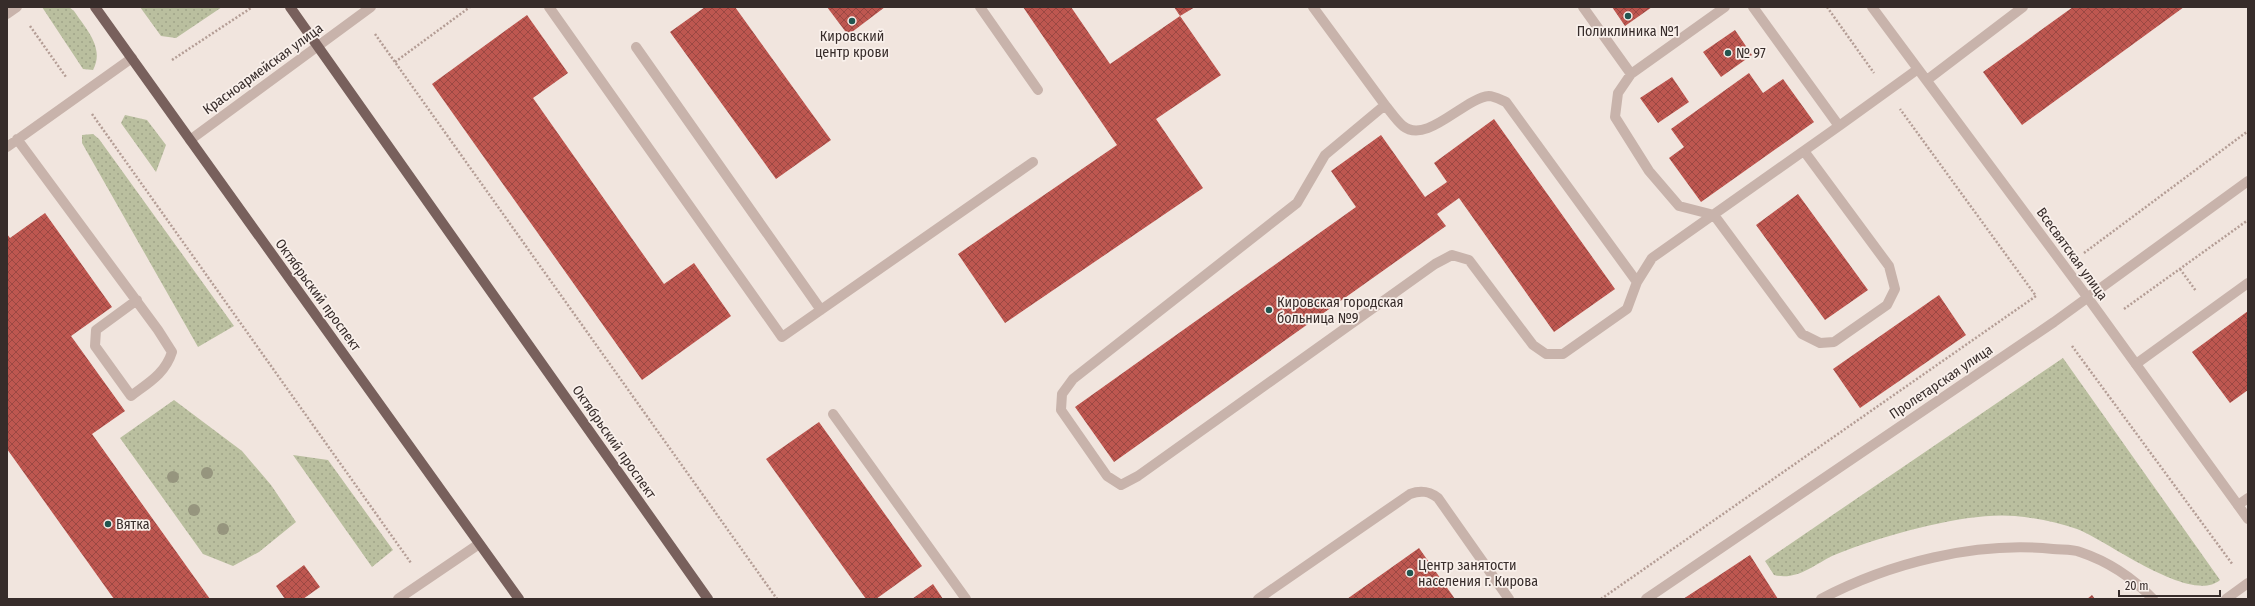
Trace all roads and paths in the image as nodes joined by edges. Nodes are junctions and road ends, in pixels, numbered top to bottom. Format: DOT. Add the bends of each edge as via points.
graph roads {
  1 [pos="17,7"];
  2 [pos="95,7"];
  3 [pos="290,7"];
  4 [pos="371,7"];
  5 [pos="470,7"];
  6 [pos="549,7"];
  7 [pos="980,7"];
  8 [pos="1314,7"];
  9 [pos="1583,7"];
  10 [pos="1725,7"];
  11 [pos="1753,7"];
  12 [pos="1827,7"];
  13 [pos="1872,7"];
  14 [pos="2024,7"];
  15 [pos="251,8"];
  16 [pos="7,14"];
  17 [pos="372,30"];
  18 [pos="317,47"];
  19 [pos="636,47"];
  20 [pos="132,58"];
  21 [pos="172,60"];
  22 [pos="395,62"];
  23 [pos="1918,69"];
  24 [pos="1631,74"];
  25 [pos="1926,80"];
  26 [pos="1038,90"];
  27 [pos="1887,92"];
  28 [pos="79,95"];
  29 [pos="1385,105"];
  30 [pos="1839,126"];
  31 [pos="2248,131"];
  32 [pos="17,139"];
  33 [pos="190,140"];
  34 [pos="7,147"];
  35 [pos="1804,151"];
  36 [pos="1033,162"];
  37 [pos="2248,181"];
  38 [pos="1714,216"];
  39 [pos="2248,220"];
  40 [pos="2080,256"];
  41 [pos="2180,269"];
  42 [pos="1637,282"];
  43 [pos="2248,283"];
  44 [pos="2088,298"];
  45 [pos="136,300"];
  46 [pos="821,310"];
  47 [pos="2122,311"];
  48 [pos="2210,311"];
  49 [pos="2072,346"];
  50 [pos="2136,364"];
  51 [pos="833,414"];
  52 [pos="2248,498"];
  53 [pos="2238,505"];
  54 [pos="2248,519"];
  55 [pos="479,544"];
  56 [pos="424,581"];
  57 [pos="2247,583"];
  58 [pos="400,598"];
  59 [pos="519,599"];
  60 [pos="708,599"];
  61 [pos="777,599"];
  62 [pos="966,599"];
  63 [pos="1258,599"];
  64 [pos="1509,599"];
  65 [pos="1601,599"];
  66 [pos="1646,599"];
  67 [pos="1821,599"];
  68 [pos="2154,599"];
  69 [pos="2226,599"];
  1 -- 16 [label="street"];
  1 -- 28 [label="path"];
  2 -- 20 [label="main road, Октябрьский проспект"];
  3 -- 18 [label="main road, Октябрьский проспект"];
  4 -- 18 [label="street, Красноармейская улица"];
  5 -- 22 [label="path"];
  6 -- 46 [label="street" via="782,337"];
  7 -- 26 [label="street"];
  8 -- 29 [label="street"];
  9 -- 24 [label="street"];
  10 -- 24 [label="street"];
  11 -- 30 [label="street"];
  12 -- 27 [label="path"];
  13 -- 23 [label="street, Всесвятская улица"];
  14 -- 25 [label="street"];
  15 -- 21 [label="path"];
  17 -- 22 [label="path"];
  18 -- 33 [label="street, Красноармейская улица"];
  18 -- 60 [label="main road, Октябрьский проспект"];
  19 -- 46 [label="street"];
  20 -- 28 [label="street"];
  20 -- 33 [label="main road, Октябрьский проспект"];
  22 -- 61 [label="path"];
  23 -- 25 [label="street, Всесвятская улица"];
  23 -- 27 [label="street"];
  24 -- 38 [label="street" via="1618,93 1615,117 1649,171 1679,206"];
  25 -- 44 [label="street, Всесвятская улица"];
  27 -- 30 [label="street"];
  27 -- 65 [label="path" via="2036,296"];
  28 -- 32 [label="street"];
  28 -- 56 [label="path"];
  29 -- 42 [label="street" via="1404,127 1418,130 1435,126 1471,102 1489,96 1506,102"];
  29 -- 42 [label="street" via="1325,155 1297,202 1073,379 1062,394 1061,410 1107,476 1121,484 1138,476 1435,264 1452,255 1469,260 1533,345 1546,354 1563,354 1627,309"];
  30 -- 35 [label="street"];
  31 -- 40 [label="path"];
  32 -- 34 [label="street"];
  32 -- 45 [label="street"];
  33 -- 55 [label="main road, Октябрьский проспект"];
  35 -- 38 [label="street"];
  35 -- 38 [label="street" via="1889,266 1895,290 1887,305 1834,342 1820,343 1802,334"];
  36 -- 46 [label="street"];
  37 -- 44 [label="street, Пролетарская улица"];
  38 -- 42 [label="street" via="1652,258"];
  39 -- 41 [label="path"];
  41 -- 47 [label="path"];
  41 -- 48 [label="path"];
  43 -- 48 [label="street"];
  44 -- 50 [label="street, Всесвятская улица"];
  44 -- 66 [label="street, Пролетарская улица"];
  45 -- 45 [label="street" via="172,352 168,364 158,376 131,396 95,346 96,330"];
  48 -- 50 [label="street"];
  49 -- 57 [label="path"];
  50 -- 53 [label="street, Всесвятская улица"];
  51 -- 62 [label="street"];
  52 -- 53 [label="street"];
  53 -- 54 [label="street, Всесвятская улица"];
  55 -- 56 [label="street"];
  55 -- 59 [label="main road, Октябрьский проспект"];
  56 -- 58 [label="street"];
  57 -- 69 [label="street"];
  63 -- 64 [label="street" via="1417,491 1433,494 1438,498"];
  67 -- 68 [label="street" via="1843,587 1890,569 1960,552 2003,547 2041,547 2078,551 2107,562 2133,579"];
}
